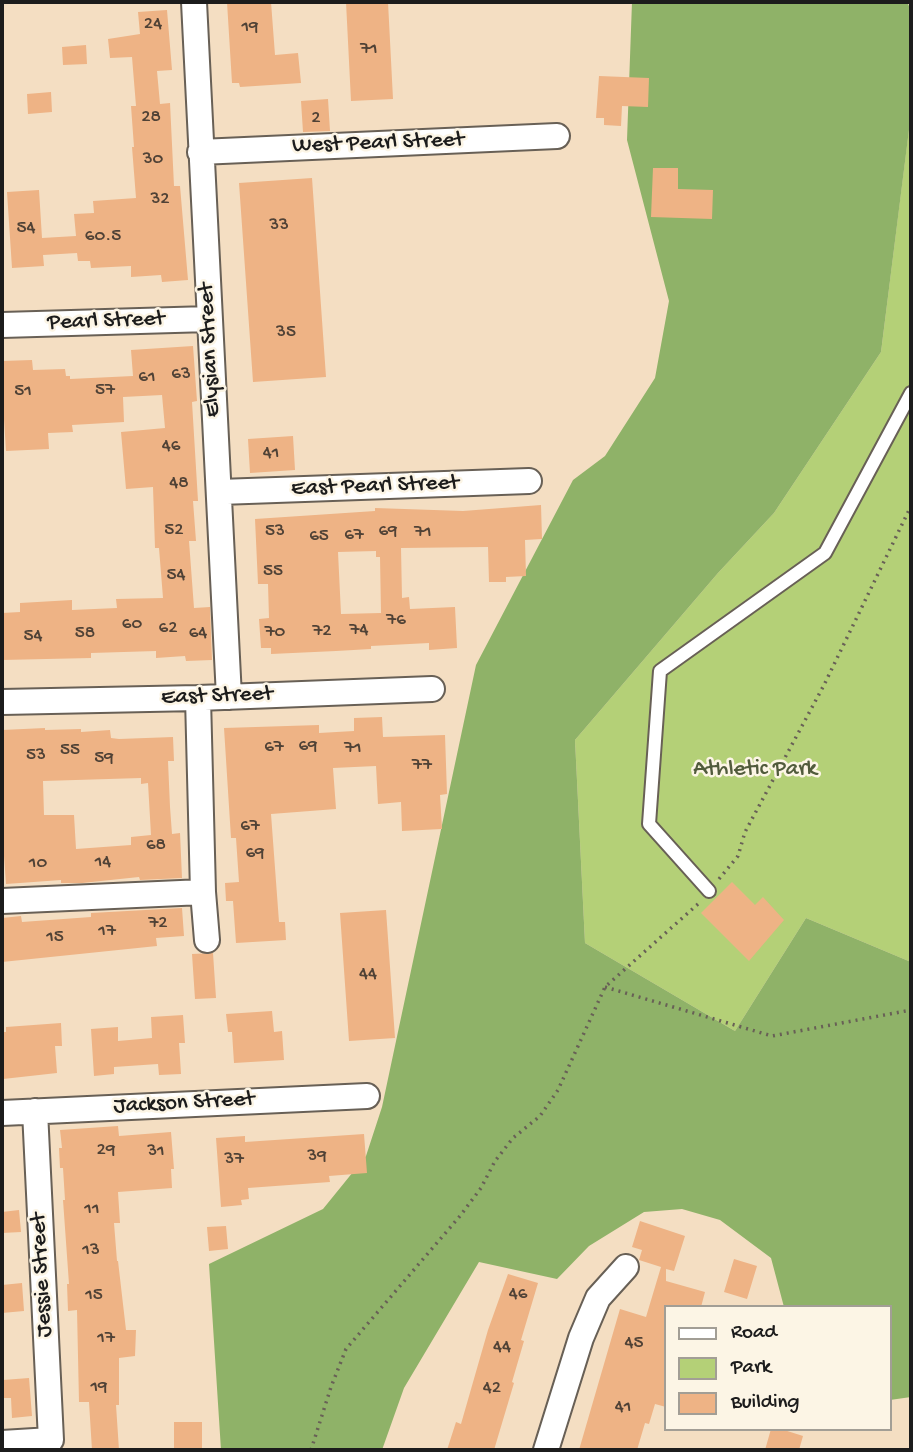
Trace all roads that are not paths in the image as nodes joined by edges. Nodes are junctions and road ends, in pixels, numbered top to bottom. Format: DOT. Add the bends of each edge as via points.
graph roads {
  1 [pos="194,2"];
  2 [pos="557,136"];
  3 [pos="200,152"];
  4 [pos="209,318"];
  5 [pos="2,325"];
  6 [pos="911,393"];
  7 [pos="529,481"];
  8 [pos="220,492"];
  9 [pos="432,689"];
  10 [pos="229,697"];
  11 [pos="198,698"];
  12 [pos="2,702"];
  13 [pos="709,891"];
  14 [pos="203,892"];
  15 [pos="2,901"];
  16 [pos="207,940"];
  17 [pos="367,1096"];
  18 [pos="36,1111"];
  19 [pos="2,1112"];
  20 [pos="626,1266"];
  21 [pos="2,1443"];
  22 [pos="546,1450"];
  1 -- 3 [label="street, Elysian Street"];
  2 -- 3 [label="street, West Pearl Street"];
  3 -- 4 [label="street, Elysian Street"];
  4 -- 5 [label="street, Pearl Street"];
  4 -- 8 [label="street, Elysian Street"];
  6 -- 13 [label="lane" via="825,553 660,671 649,824"];
  7 -- 8 [label="street, East Pearl Street"];
  8 -- 10 [label="street, Elysian Street"];
  9 -- 10 [label="street, East Street"];
  10 -- 11 [label="street, East Street"];
  11 -- 12 [label="street, East Street"];
  11 -- 14 [label="street"];
  14 -- 15 [label="street"];
  14 -- 16 [label="street"];
  17 -- 18 [label="street, Jackson Street"];
  18 -- 19 [label="street, Jackson Street"];
  18 -- 21 [label="street, Jessie Street" via="51,1440"];
  20 -- 22 [label="street" via="598,1298"];
}
